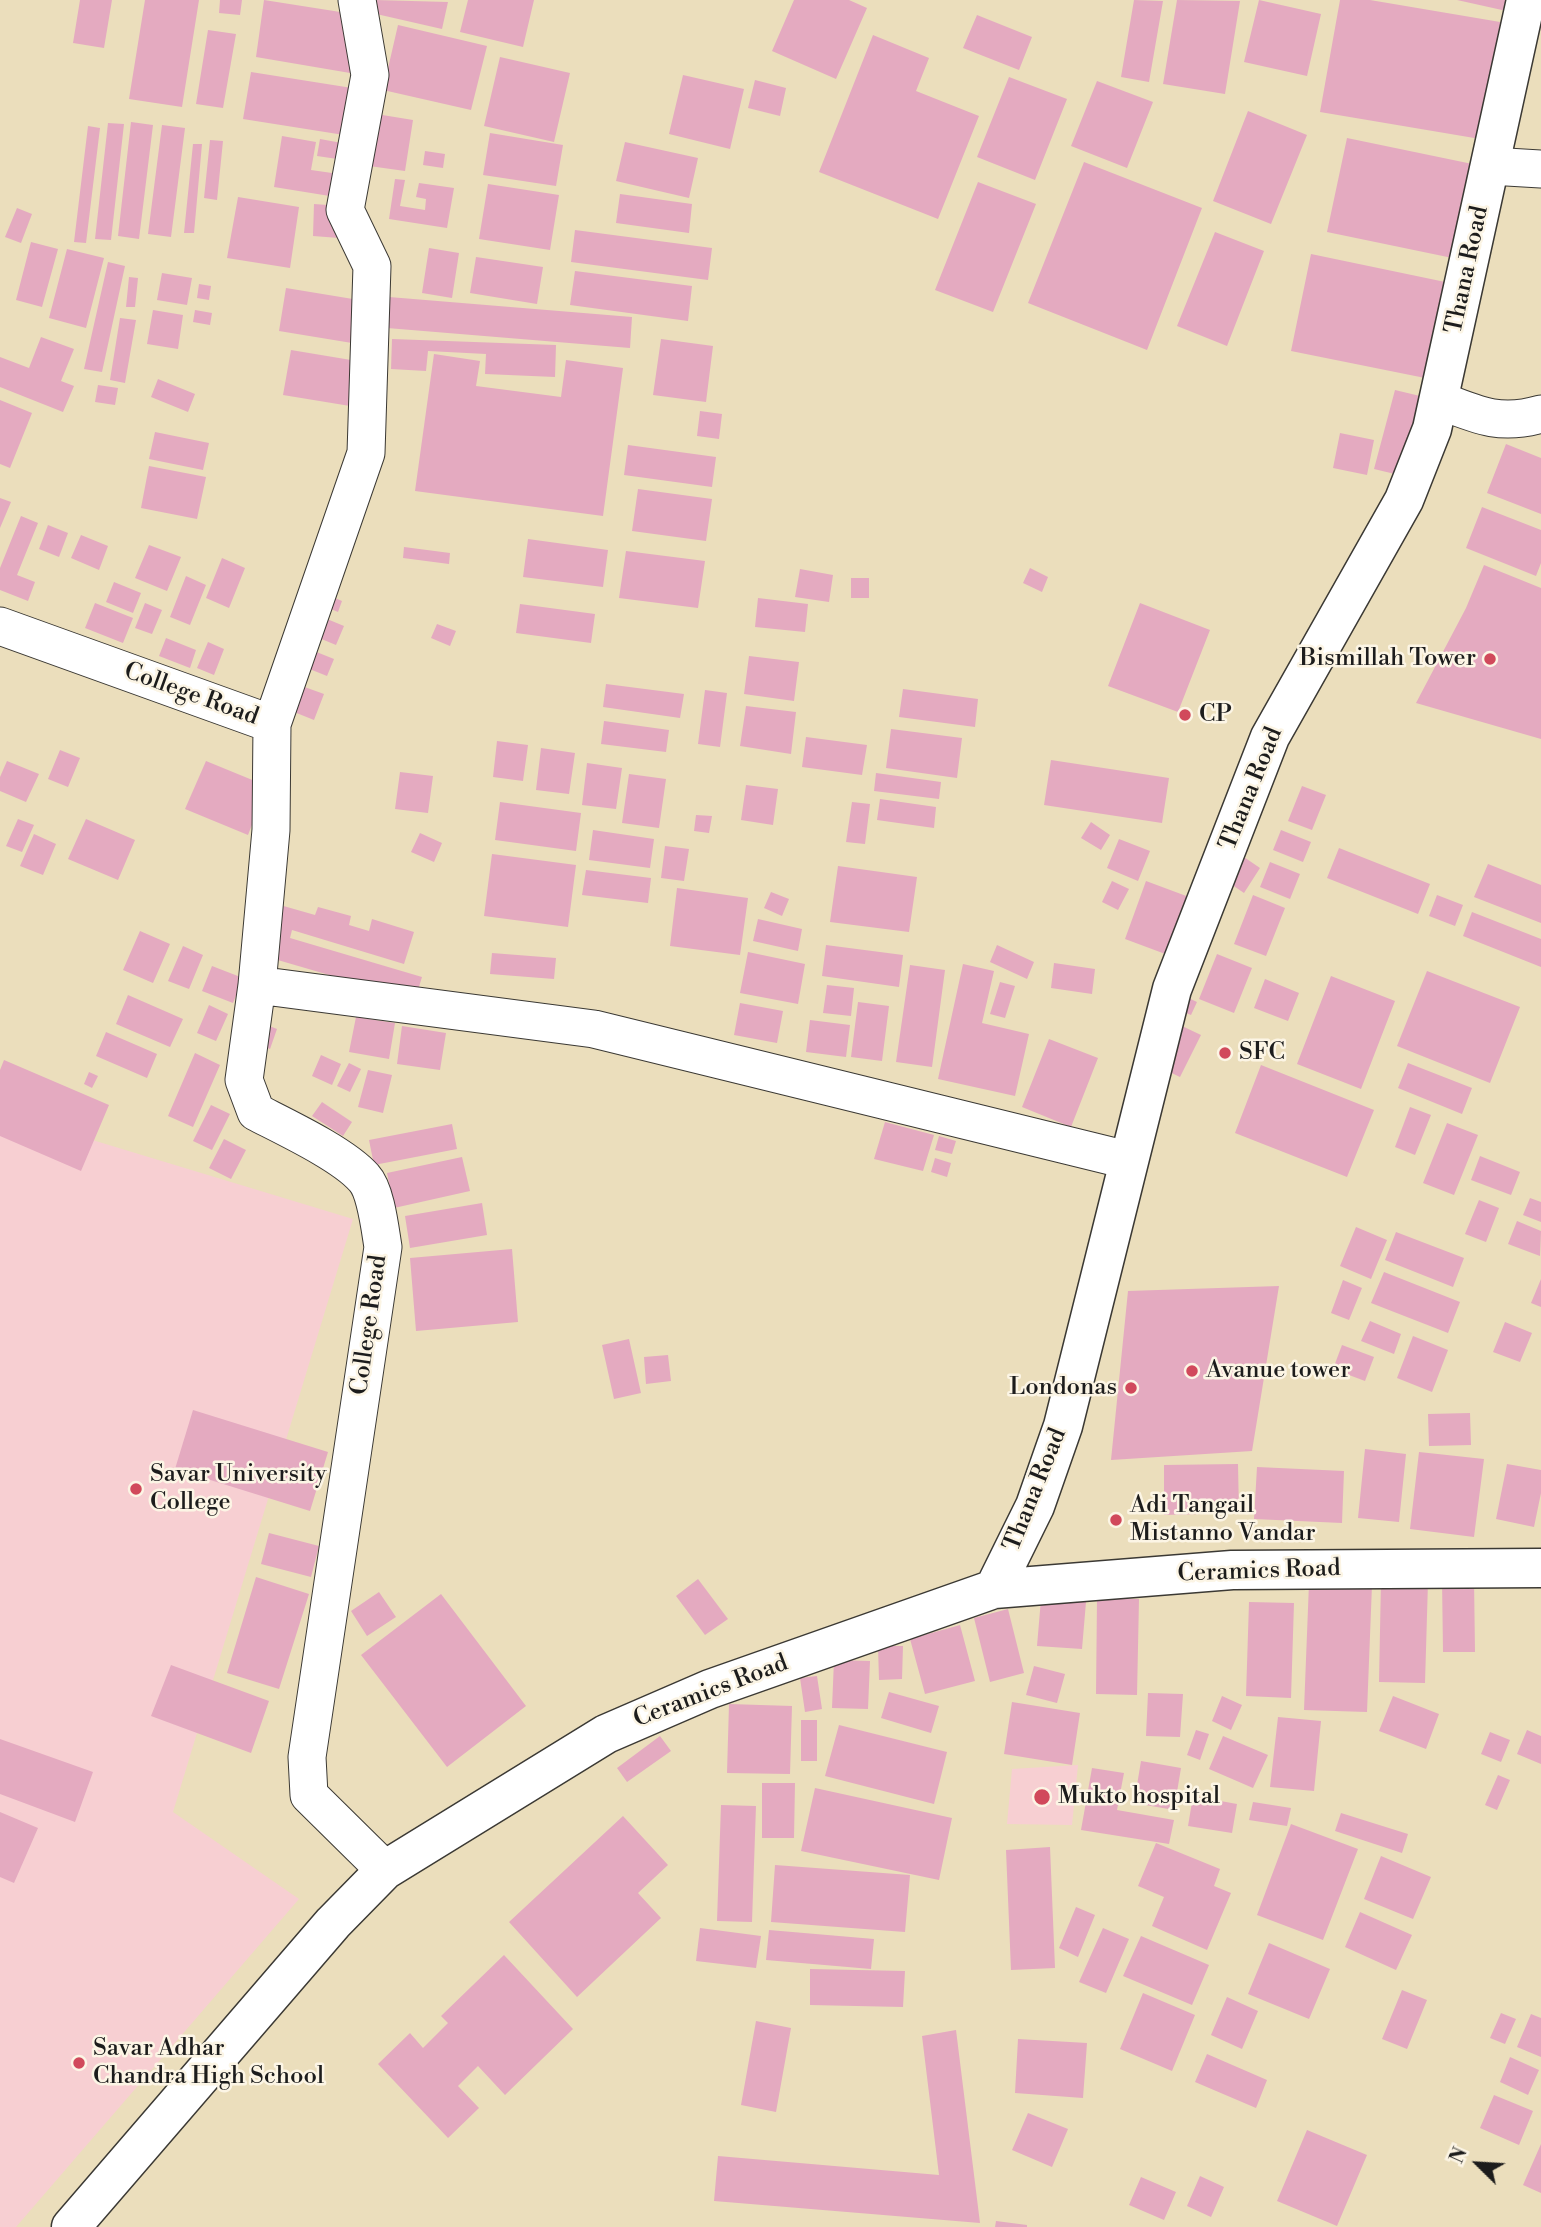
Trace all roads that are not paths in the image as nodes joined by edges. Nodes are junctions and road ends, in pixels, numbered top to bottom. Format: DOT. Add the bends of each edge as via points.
graph roads {
  1 [pos="357,0"];
  2 [pos="1525,0"];
  3 [pos="1490,166"];
  4 [pos="1541,169"];
  5 [pos="1439,400"];
  6 [pos="1541,414"];
  7 [pos="0,626"];
  8 [pos="272,723"];
  9 [pos="257,985"];
  10 [pos="1127,1160"];
  11 [pos="1541,1568"];
  12 [pos="994,1588"];
  13 [pos="385,1870"];
  14 [pos="71,2227"];
  1 -- 8 [label="street" via="370,75 345,210 372,267 366,453"];
  2 -- 3 [label="street, Thana Road"];
  3 -- 4 [label="street"];
  3 -- 5 [label="street, Thana Road"];
  5 -- 6 [label="street" via="1487,420"];
  5 -- 10 [label="street, Thana Road" via="1405,500 1270,737 1172,989"];
  7 -- 8 [label="street, College Road"];
  8 -- 9 [label="street, College Road" via="271,830"];
  9 -- 10 [label="street" via="594,1029"];
  9 -- 13 [label="street, College Road" via="244,1080 256,1112 316,1144 365,1179 383,1247 306,1756 309,1795"];
  10 -- 12 [label="street, Thana Road" via="1063,1426 1035,1506"];
  11 -- 12 [label="street, Ceramics Road" via="1232,1570"];
  12 -- 13 [label="street, Ceramics Road" via="710,1689 606,1734"];
  13 -- 14 [label="street, Ceramics Road" via="333,1923"];
}
